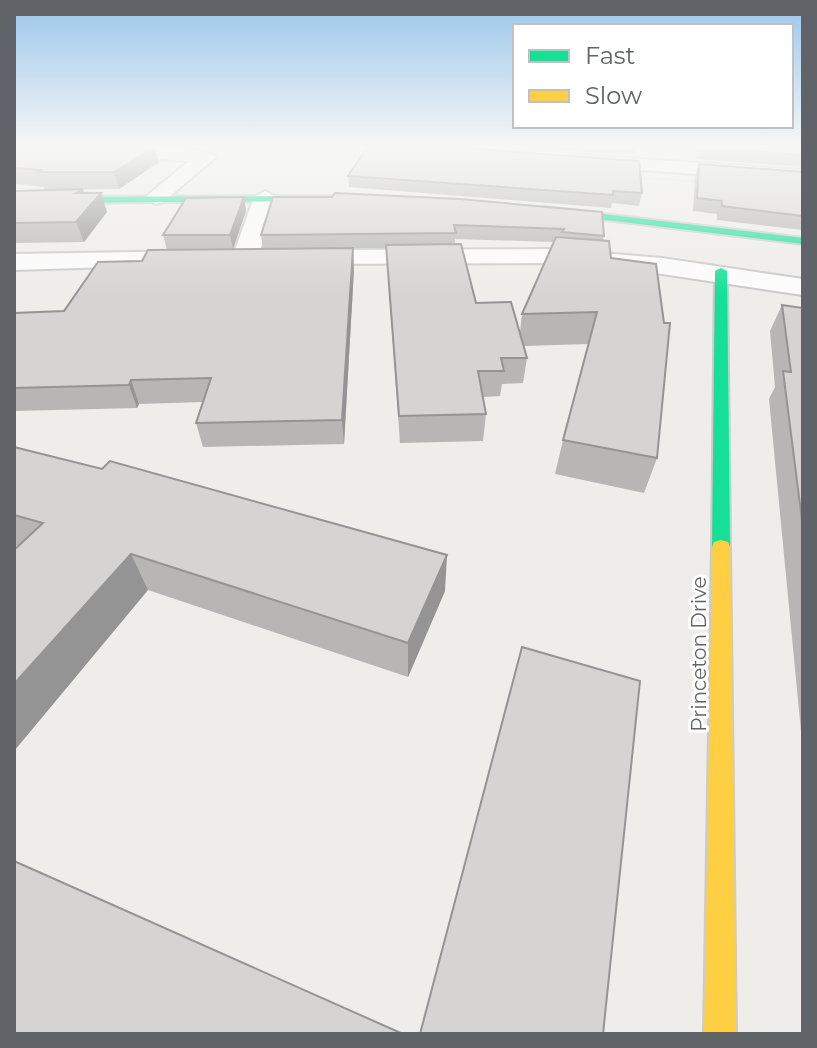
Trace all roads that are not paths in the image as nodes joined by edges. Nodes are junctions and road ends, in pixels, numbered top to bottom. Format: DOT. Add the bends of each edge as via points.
graph roads {
  1 [pos="265,197"];
  2 [pos="156,198"];
  3 [pos="384,198"];
  4 [pos="14,200"];
  5 [pos="526,208"];
  6 [pos="708,229"];
  7 [pos="736,232"];
  8 [pos="803,241"];
  9 [pos="245,258"];
  10 [pos="14,262"];
  11 [pos="721,272"];
  12 [pos="803,287"];
  13 [pos="720,1034"];
  1 -- 2 [label="street"];
  1 -- 3 [label="street"];
  1 -- 9 [label="street"];
  2 -- 4 [label="street"];
  5 -- 6 [label="street"];
  6 -- 7 [label="street"];
  6 -- 11 [label="street" via="705,260"];
  7 -- 8 [label="street"];
  7 -- 11 [label="street" via="737,264"];
  9 -- 10 [label="street"];
  9 -- 11 [label="street" via="553,256"];
  11 -- 12 [label="street"];
  11 -- 13 [label="street, Princeton Drive"];
}
